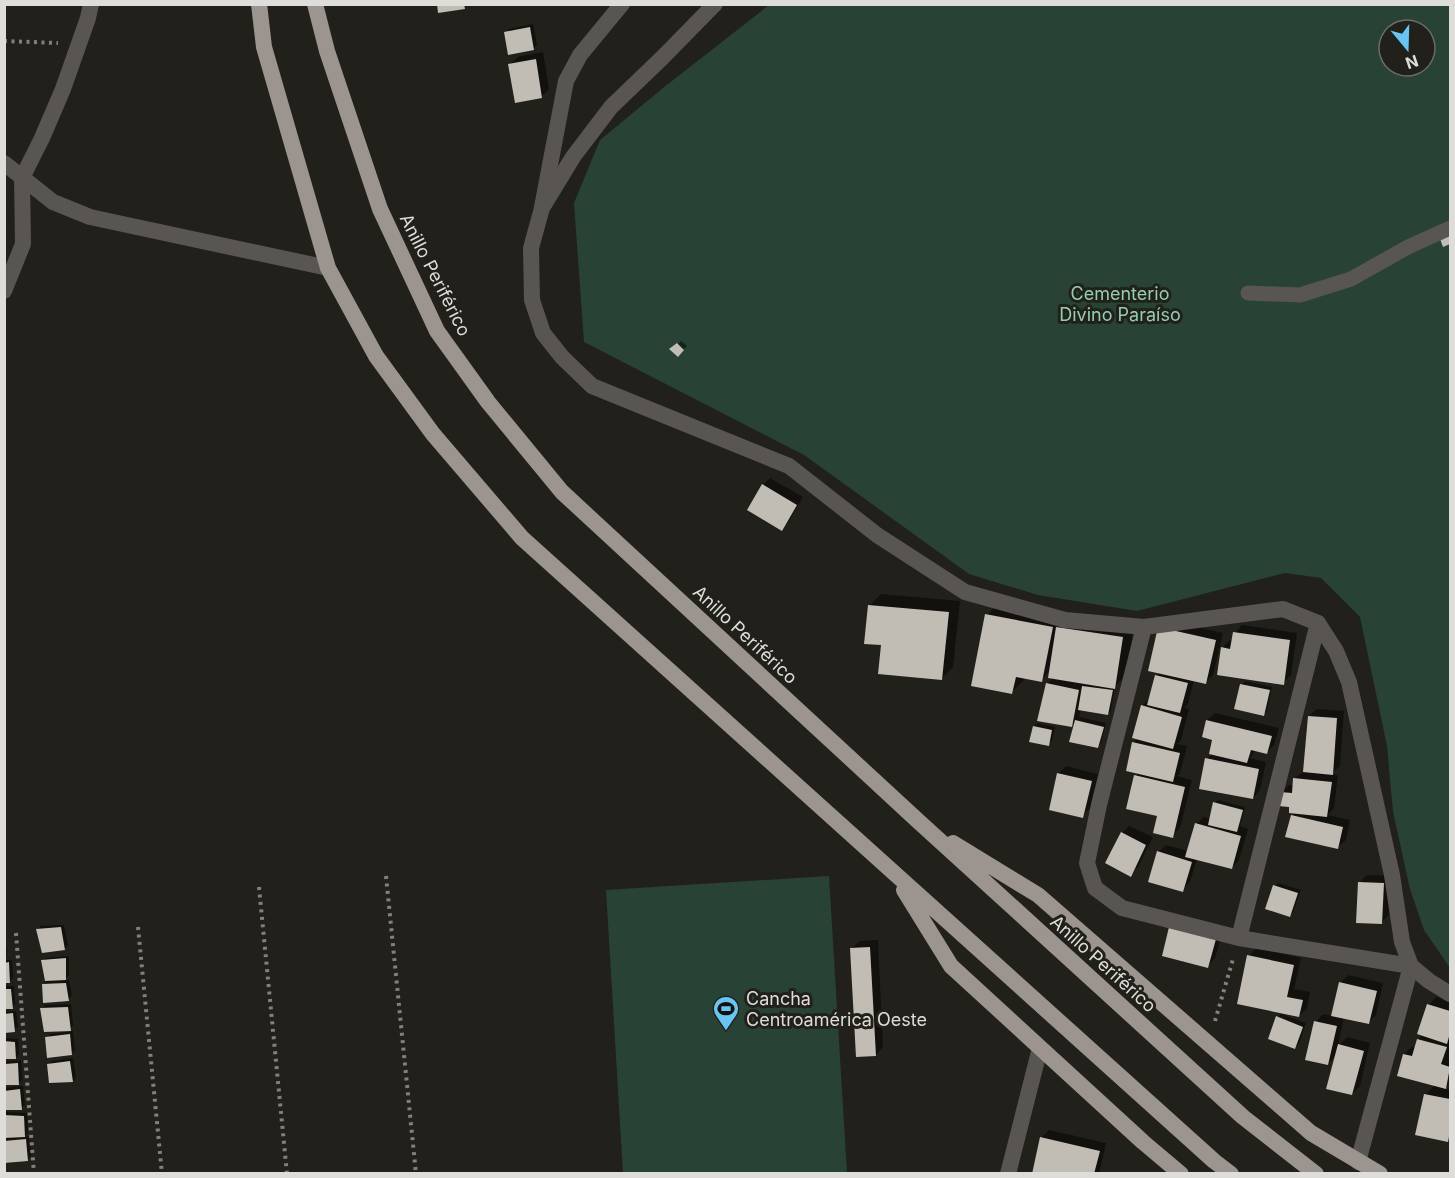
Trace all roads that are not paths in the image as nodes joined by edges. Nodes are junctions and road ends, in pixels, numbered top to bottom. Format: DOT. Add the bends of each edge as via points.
graph roads {
  1 [pos="91,4"];
  2 [pos="259,4"];
  3 [pos="315,4"];
  4 [pos="622,4"];
  5 [pos="715,4"];
  6 [pos="4,163"];
  7 [pos="22,178"];
  8 [pos="542,208"];
  9 [pos="1450,228"];
  10 [pos="328,268"];
  11 [pos="4,291"];
  12 [pos="1248,292"];
  13 [pos="1318,623"];
  14 [pos="1144,627"];
  15 [pos="917,820"];
  16 [pos="894,874"];
  17 [pos="1239,938"];
  18 [pos="1411,966"];
  19 [pos="1450,994"];
  20 [pos="1040,1048"];
  21 [pos="1358,1162"];
  22 [pos="1008,1173"];
  23 [pos="1181,1173"];
  24 [pos="1231,1173"];
  25 [pos="1316,1173"];
  26 [pos="1380,1173"];
  1 -- 7 [label="street" via="80,44"];
  2 -- 10 [label="highway" via="264,47"];
  3 -- 15 [label="highway, Anillo Periférico" via="380,209 437,331 488,402 562,492"];
  4 -- 8 [label="street" via="580,55 566,81"];
  5 -- 8 [label="street" via="611,107 573,157"];
  6 -- 7 [label="street"];
  7 -- 10 [label="street" via="53,202 90,217"];
  7 -- 11 [label="street" via="23,244"];
  8 -- 14 [label="street" via="531,248 532,300 543,333 592,386 789,466 877,535 965,592 1065,620"];
  9 -- 12 [label="lane" via="1351,279 1300,296"];
  10 -- 16 [label="highway" via="376,356 433,434 522,538"];
  13 -- 14 [label="street" via="1283,609"];
  13 -- 17 [label="street"];
  13 -- 18 [label="street" via="1349,682 1392,875 1402,942"];
  14 -- 17 [label="street" via="1087,863 1095,888 1122,908"];
  15 -- 21 [label="highway" via="1038,895 1311,1133"];
  15 -- 25 [label="highway, Anillo Periférico" via="1243,1117"];
  16 -- 20 [label="highway" via="951,966"];
  16 -- 24 [label="highway"];
  17 -- 18 [label="street"];
  18 -- 19 [label="street"];
  18 -- 21 [label="street"];
  20 -- 22 [label="street"];
  20 -- 23 [label="highway"];
  21 -- 26 [label="highway"];
}
